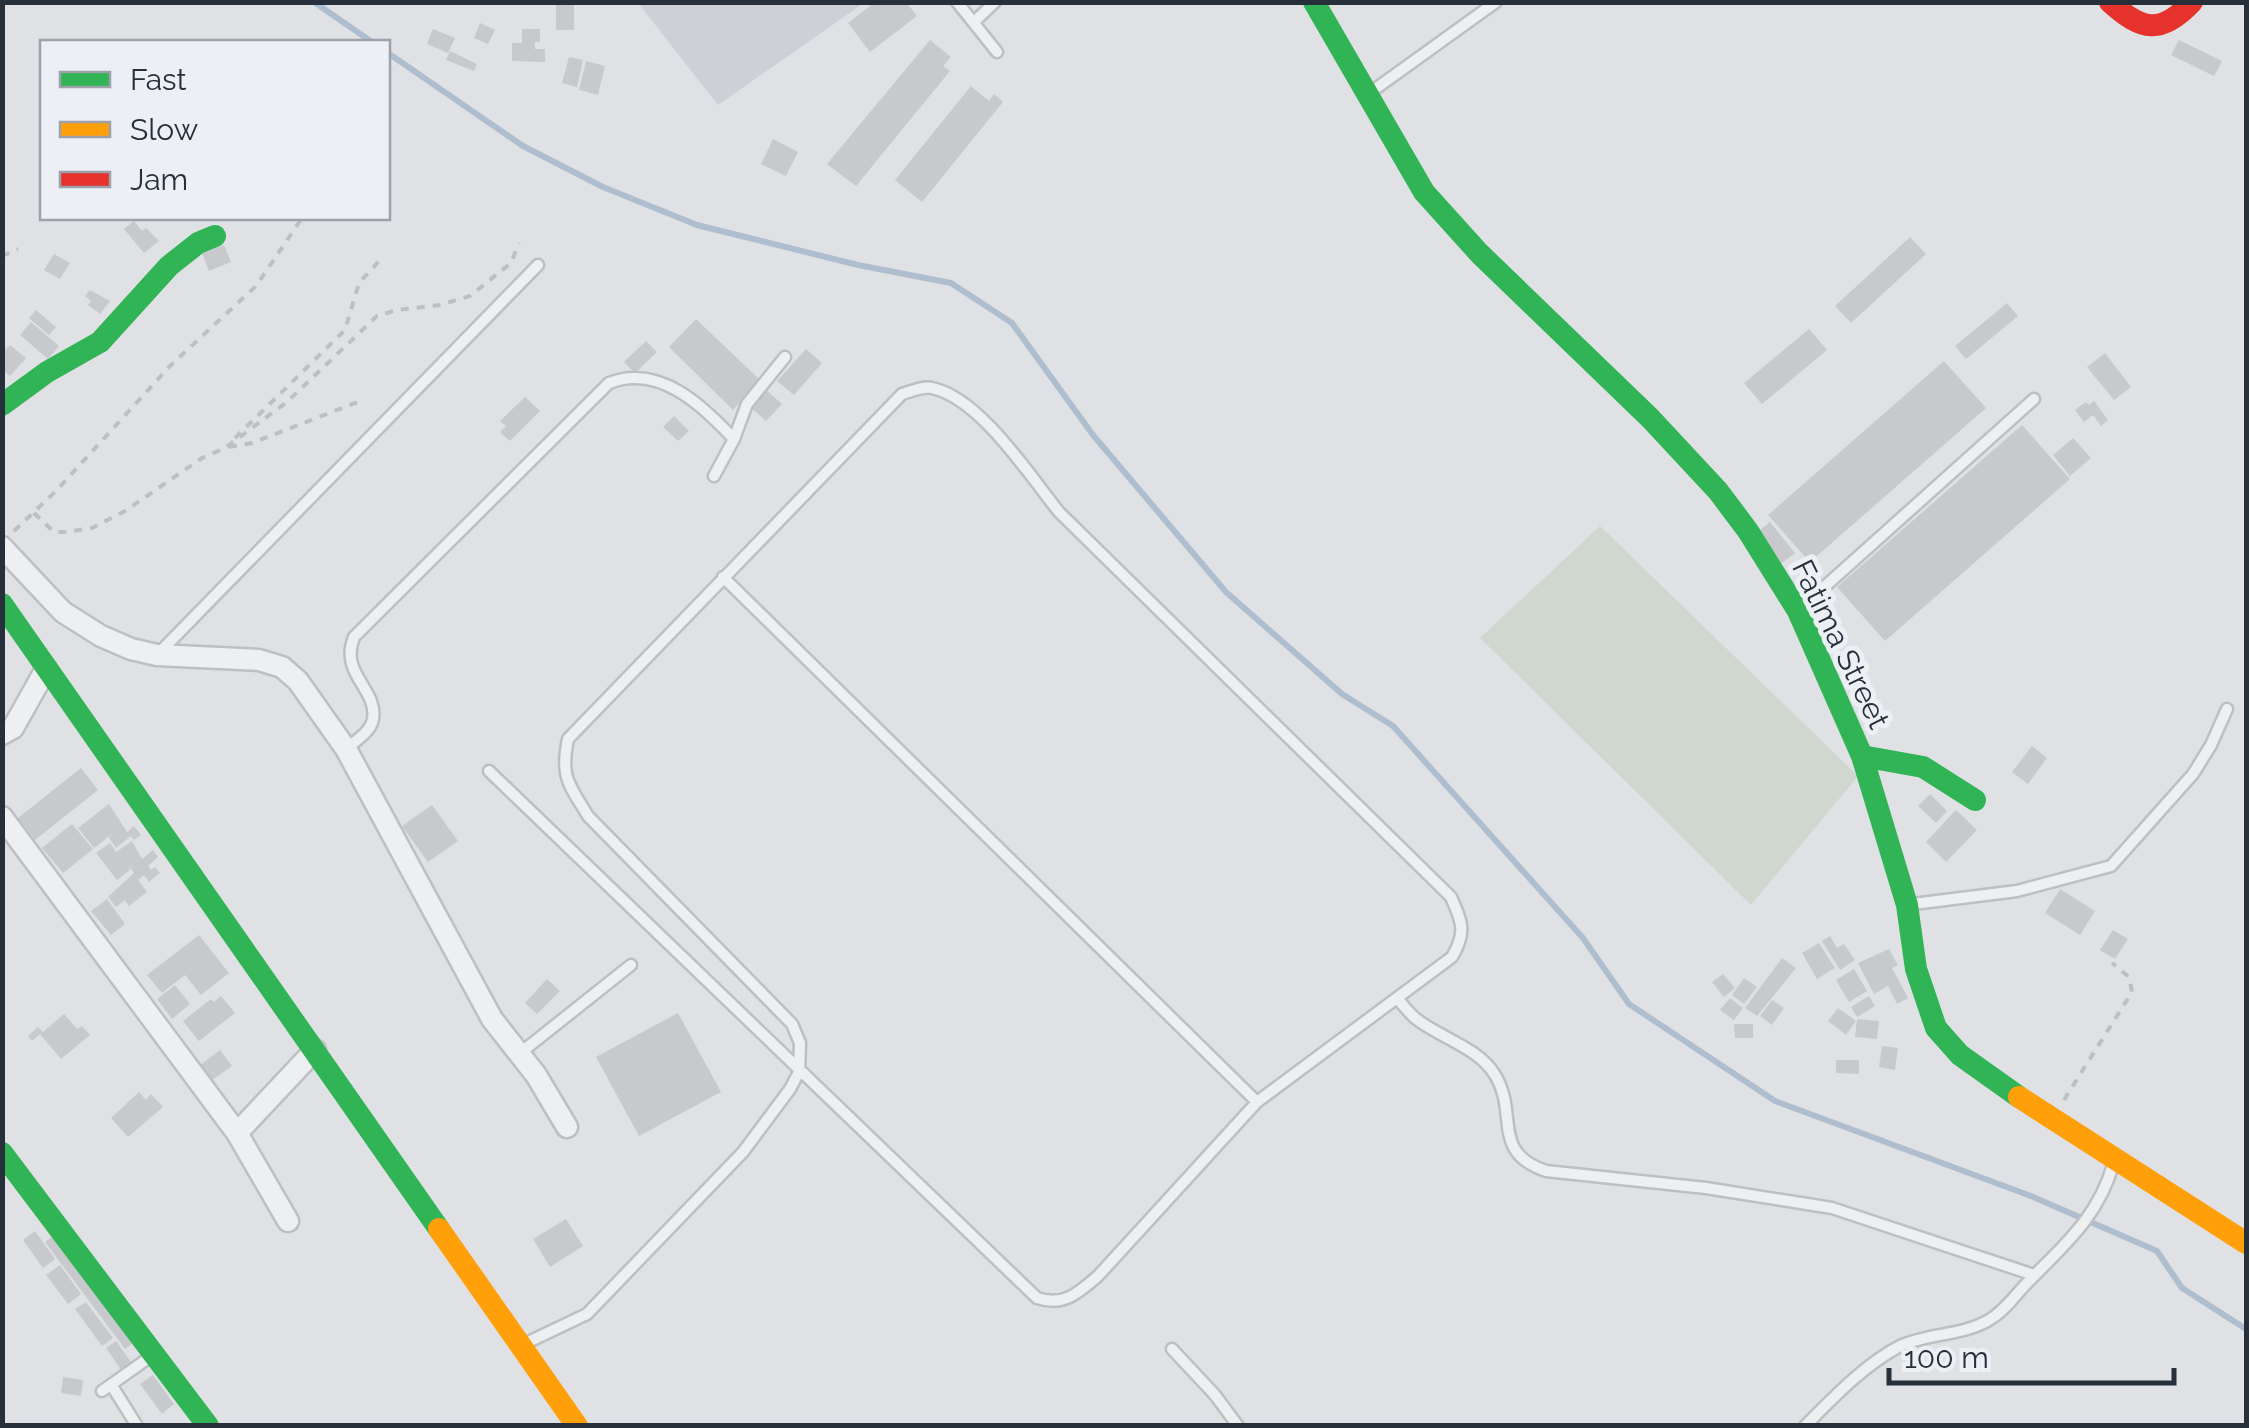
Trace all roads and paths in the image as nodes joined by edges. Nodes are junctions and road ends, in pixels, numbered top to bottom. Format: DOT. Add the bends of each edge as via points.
graph roads {
  1 [pos="957,2"];
  2 [pos="995,2"];
  3 [pos="1314,2"];
  4 [pos="1496,2"];
  5 [pos="2110,2"];
  6 [pos="2192,2"];
  7 [pos="974,22"];
  8 [pos="997,52"];
  9 [pos="1366,96"];
  10 [pos="301,220"];
  11 [pos="216,236"];
  12 [pos="519,244"];
  13 [pos="18,250"];
  14 [pos="2,256"];
  15 [pos="380,260"];
  16 [pos="538,266"];
  17 [pos="785,356"];
  18 [pos="2034,399"];
  19 [pos="363,400"];
  20 [pos="2,405"];
  21 [pos="734,440"];
  22 [pos="224,448"];
  23 [pos="714,476"];
  24 [pos="34,513"];
  25 [pos="2,544"];
  26 [pos="723,577"];
  27 [pos="2,604"];
  28 [pos="1798,611"];
  29 [pos="157,655"];
  30 [pos="46,668"];
  31 [pos="2227,709"];
  32 [pos="2,734"];
  33 [pos="346,748"];
  34 [pos="1862,756"];
  35 [pos="489,771"];
  36 [pos="1975,800"];
  37 [pos="2,817"];
  38 [pos="1907,904"];
  39 [pos="2112,963"];
  40 [pos="632,965"];
  41 [pos="1397,998"];
  42 [pos="315,1050"];
  43 [pos="518,1055"];
  44 [pos="798,1072"];
  45 [pos="1256,1102"];
  46 [pos="2056,1113"];
  47 [pos="566,1127"];
  48 [pos="238,1133"];
  49 [pos="2,1152"];
  50 [pos="2115,1160"];
  51 [pos="288,1221"];
  52 [pos="2246,1243"];
  53 [pos="2034,1276"];
  54 [pos="521,1346"];
  55 [pos="1172,1348"];
  56 [pos="154,1354"];
  57 [pos="137,1426"];
  58 [pos="208,1426"];
  59 [pos="577,1426"];
  60 [pos="1238,1426"];
  61 [pos="1806,1426"];
  1 -- 7 [label="lane"];
  2 -- 7 [label="lane"];
  3 -- 9 [label="street, Fatima Street"];
  4 -- 9 [label="lane"];
  5 -- 6 [label="street" via="2130,22 2154,28 2179,18"];
  7 -- 8 [label="lane"];
  9 -- 28 [label="street, Fatima Street" via="1424,192 1718,492"];
  10 -- 24 [label="path" via="256,286 170,366"];
  11 -- 20 [label="street" via="176,260 106,338"];
  12 -- 22 [label="path" via="511,263 470,296 377,316 287,402"];
  13 -- 14 [label="path"];
  15 -- 22 [label="path" via="359,283 345,330"];
  16 -- 29 [label="lane"];
  17 -- 21 [label="lane" via="747,404"];
  18 -- 28 [label="lane"];
  19 -- 22 [label="path"];
  21 -- 23 [label="lane"];
  21 -- 33 [label="lane" via="706,409 673,388 637,378 609,383 354,637 350,663 373,720"];
  22 -- 24 [label="path" via="92,528 54,532"];
  24 -- 25 [label="path"];
  25 -- 29 [label="street" via="81,625"];
  26 -- 41 [label="lane" via="902,394 929,386 954,396 1010,446 1059,512 1451,897 1462,941"];
  26 -- 44 [label="lane" via="568,740 563,764 588,816 792,1024 800,1043"];
  26 -- 45 [label="lane"];
  27 -- 30 [label="street"];
  28 -- 34 [label="street, Fatima Street"];
  29 -- 33 [label="street" via="230,656 282,667"];
  30 -- 32 [label="street" via="13,728"];
  30 -- 42 [label="street"];
  31 -- 38 [label="lane" via="2193,774 2111,866 2018,891"];
  33 -- 43 [label="street" via="492,1019"];
  34 -- 36 [label="street" via="1920,763"];
  34 -- 38 [label="street, Fatima Street"];
  35 -- 44 [label="lane"];
  37 -- 48 [label="street"];
  38 -- 50 [label="street, Fatima Street" via="1916,969 1936,1028 1960,1054"];
  39 -- 46 [label="path" via="2129,977 2132,992"];
  40 -- 43 [label="lane"];
  41 -- 45 [label="lane"];
  41 -- 53 [label="lane" via="1495,1074 1514,1151 1528,1165 1832,1208"];
  42 -- 48 [label="street"];
  42 -- 54 [label="street"];
  43 -- 47 [label="street"];
  44 -- 45 [label="lane" via="1037,1298 1050,1302 1078,1294 1098,1276"];
  44 -- 54 [label="lane" via="743,1152 588,1314"];
  48 -- 51 [label="street"];
  49 -- 56 [label="street"];
  50 -- 52 [label="street, Fatima Street"];
  50 -- 53 [label="lane" via="2105,1193"];
  53 -- 61 [label="lane" via="1989,1320 1904,1344 1872,1363"];
  54 -- 59 [label="street"];
  55 -- 60 [label="lane"];
  56 -- 57 [label="lane" via="107,1389"];
  56 -- 58 [label="street"];
}
